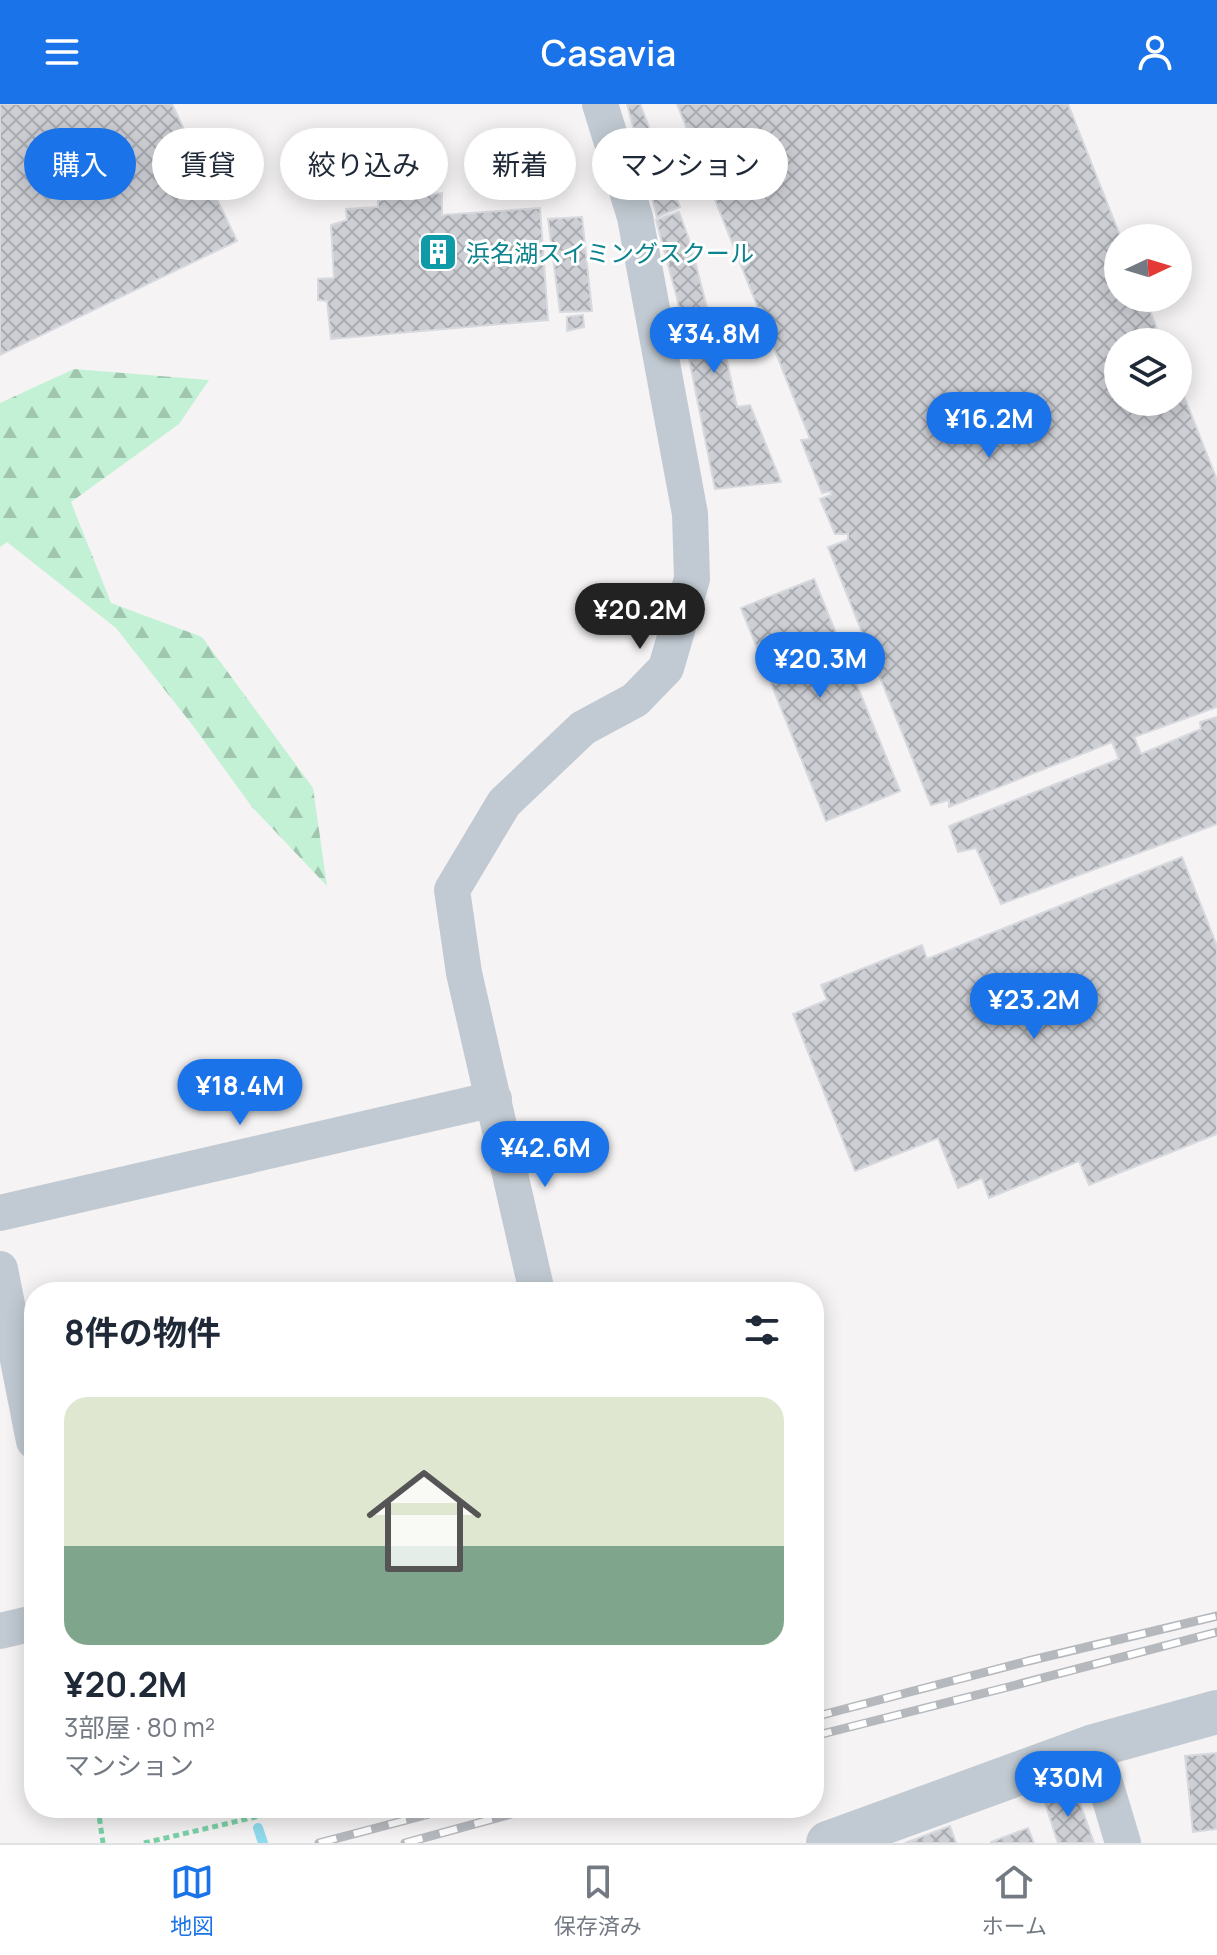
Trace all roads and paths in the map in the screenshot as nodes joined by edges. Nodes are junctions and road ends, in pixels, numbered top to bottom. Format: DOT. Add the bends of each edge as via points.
graph roads {
  1 [pos="600,104"];
  2 [pos="494,1099"];
  3 [pos="0,1213"];
  4 [pos="0,1269"];
  5 [pos="535,1282"];
  6 [pos="24,1390"];
  7 [pos="24,1625"];
  8 [pos="0,1631"];
  9 [pos="1217,1712"];
  10 [pos="1094,1746"];
  11 [pos="99,1818"];
  12 [pos="251,1818"];
  13 [pos="103,1843"];
  14 [pos="144,1843"];
  15 [pos="828,1843"];
  16 [pos="1123,1843"];
  1 -- 2 [label="street" via="635,217 690,514 692,579 666,668 635,700 583,728 504,803 452,890 464,973"];
  2 -- 3 [label="street"];
  2 -- 5 [label="street"];
  4 -- 6 [label="street"];
  7 -- 8 [label="street"];
  9 -- 10 [label="street"];
  10 -- 15 [label="street"];
  10 -- 16 [label="street"];
  11 -- 13 [label="path"];
  12 -- 14 [label="path"];
}
